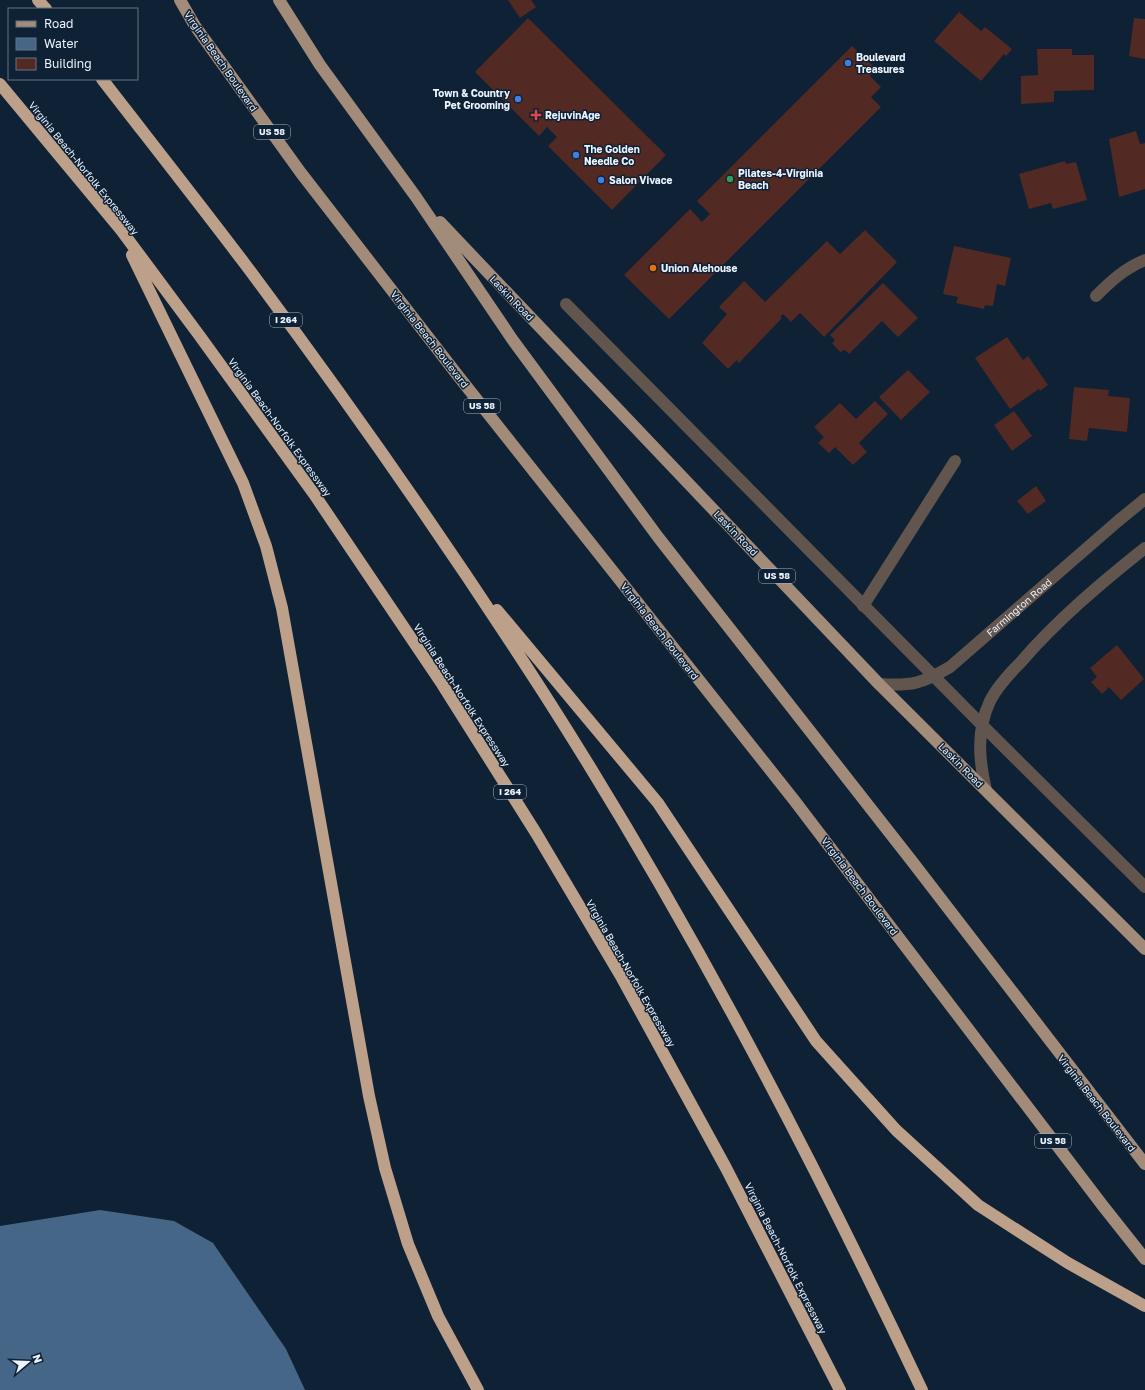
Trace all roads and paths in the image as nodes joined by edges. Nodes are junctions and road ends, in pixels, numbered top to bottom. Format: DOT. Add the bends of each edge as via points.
graph roads {
  1 [pos="38,0"];
  2 [pos="180,0"];
  3 [pos="279,0"];
  4 [pos="45,8"];
  5 [pos="103,80"];
  6 [pos="0,84"];
  7 [pos="416,197"];
  8 [pos="120,230"];
  9 [pos="1145,260"];
  10 [pos="1096,296"];
  11 [pos="566,304"];
  12 [pos="955,461"];
  13 [pos="1145,499"];
  14 [pos="1145,548"];
  15 [pos="461,568"];
  16 [pos="863,606"];
  17 [pos="934,677"];
  18 [pos="879,684"];
  19 [pos="982,726"];
  20 [pos="986,790"];
  21 [pos="1145,887"];
  22 [pos="1145,949"];
  23 [pos="1145,1164"];
  24 [pos="1145,1259"];
  25 [pos="1145,1306"];
  26 [pos="478,1390"];
  27 [pos="840,1390"];
  28 [pos="922,1390"];
  1 -- 4 [label="highway"];
  2 -- 24 [label="main road, Virginia Beach Boulevard / US 58" via="306,179 459,377 794,800"];
  3 -- 7 [label="main road, Virginia Beach Boulevard / US 58" via="320,65"];
  5 -- 15 [label="highway, I 264" via="245,264 369,434"];
  6 -- 8 [label="highway, Virginia Beach-Norfolk Expressway / I 264"];
  7 -- 18 [label="main road, Laskin Road / US 58"];
  7 -- 23 [label="main road, Virginia Beach Boulevard" via="512,339 658,537"];
  8 -- 26 [label="highway" via="243,483 266,546 282,608 369,1096 385,1168 408,1244 438,1316"];
  8 -- 27 [label="highway, Virginia Beach-Norfolk Expressway / I 264" via="314,494 442,684 536,833 625,985 726,1168"];
  9 -- 10 [label="street" via="1115,277"];
  11 -- 16 [label="street"];
  12 -- 16 [label="street"];
  13 -- 17 [label="street, Farmington Road" via="950,667"];
  14 -- 19 [label="street" via="1103,582 1040,640 1004,680 990,701"];
  15 -- 25 [label="highway" via="658,803 816,1041 896,1130 978,1205 1068,1263"];
  15 -- 28 [label="highway, I 264" via="549,701 683,924 766,1077"];
  16 -- 17 [label="street"];
  17 -- 18 [label="street, Farmington Road" via="901,686"];
  17 -- 19 [label="street"];
  18 -- 20 [label="main road, Laskin Road / US 58"];
  19 -- 20 [label="street" via="981,767"];
  19 -- 21 [label="street"];
  20 -- 22 [label="main road, Laskin Road / US 58"];
}
